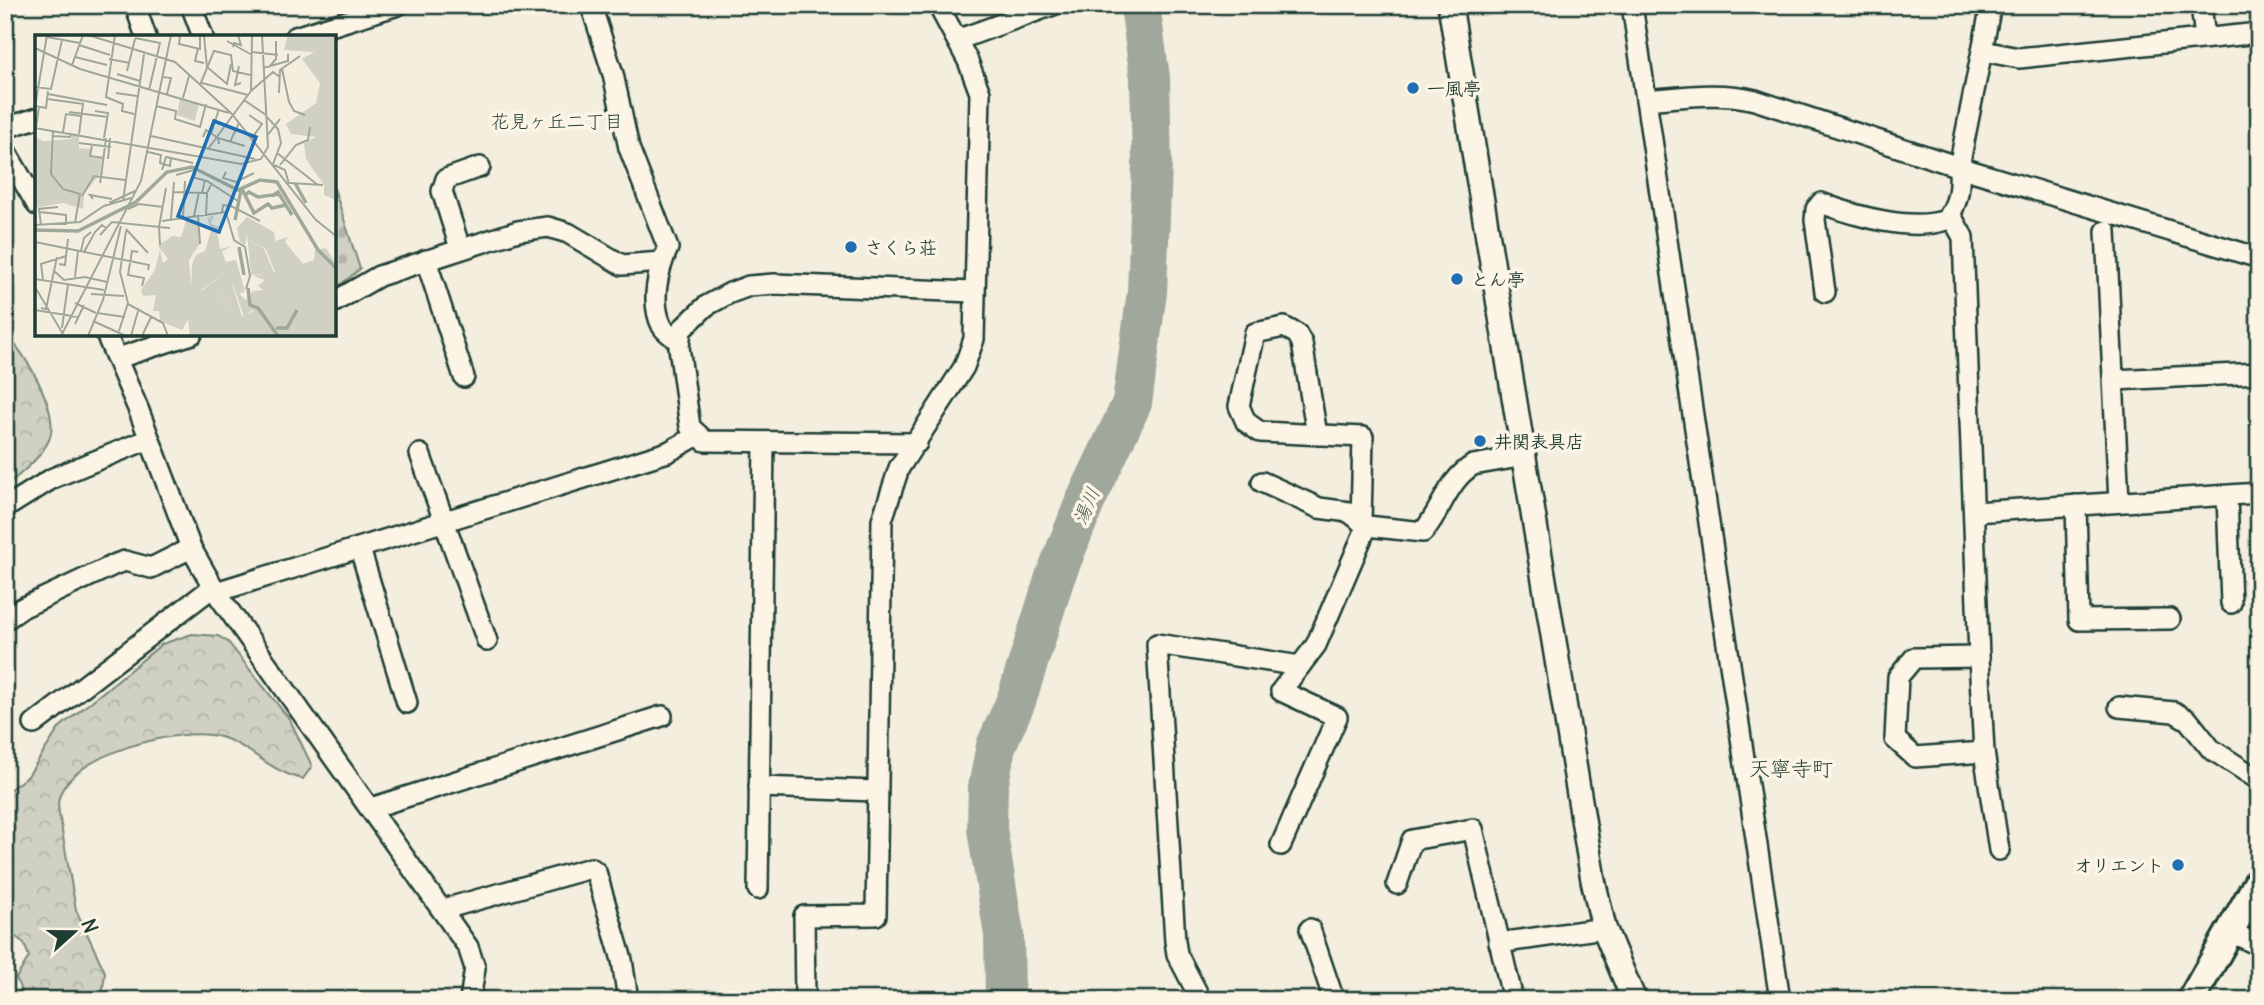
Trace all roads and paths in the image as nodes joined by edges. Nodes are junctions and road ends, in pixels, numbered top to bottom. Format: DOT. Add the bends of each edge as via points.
graph roads {
  1 [pos="135,5"];
  2 [pos="191,5"];
  3 [pos="398,5"];
  4 [pos="591,5"];
  5 [pos="939,5"];
  6 [pos="1053,5"];
  7 [pos="1450,5"];
  8 [pos="1632,5"];
  9 [pos="1991,5"];
  10 [pos="2201,5"];
  11 [pos="2259,33"];
  12 [pos="145,35"];
  13 [pos="202,35"];
  14 [pos="301,35"];
  15 [pos="2205,38"];
  16 [pos="957,40"];
  17 [pos="1983,51"];
  18 [pos="1646,100"];
  19 [pos="35,119"];
  20 [pos="5,128"];
  21 [pos="5,150"];
  22 [pos="480,167"];
  23 [pos="1959,167"];
  24 [pos="35,202"];
  25 [pos="1951,214"];
  26 [pos="2106,231"];
  27 [pos="460,248"];
  28 [pos="2259,258"];
  29 [pos="426,260"];
  30 [pos="662,261"];
  31 [pos="973,292"];
  32 [pos="1825,292"];
  33 [pos="336,301"];
  34 [pos="107,336"];
  35 [pos="186,336"];
  36 [pos="679,341"];
  37 [pos="118,358"];
  38 [pos="2259,373"];
  39 [pos="464,377"];
  40 [pos="2114,380"];
  41 [pos="698,435"];
  42 [pos="1317,435"];
  43 [pos="149,439"];
  44 [pos="764,443"];
  45 [pos="917,443"];
  46 [pos="420,454"];
  47 [pos="1525,456"];
  48 [pos="1262,482"];
  49 [pos="2259,494"];
  50 [pos="2227,496"];
  51 [pos="2119,502"];
  52 [pos="2076,505"];
  53 [pos="5,508"];
  54 [pos="1975,512"];
  55 [pos="445,522"];
  56 [pos="1364,524"];
  57 [pos="191,548"];
  58 [pos="359,549"];
  59 [pos="214,589"];
  60 [pos="2231,603"];
  61 [pos="2171,619"];
  62 [pos="5,620"];
  63 [pos="487,641"];
  64 [pos="1979,657"];
  65 [pos="1300,666"];
  66 [pos="407,703"];
  67 [pos="2119,707"];
  68 [pos="662,716"];
  69 [pos="34,724"];
  70 [pos="1984,752"];
  71 [pos="2259,780"];
  72 [pos="759,787"];
  73 [pos="877,791"];
  74 [pos="371,808"];
  75 [pos="1282,845"];
  76 [pos="1999,850"];
  77 [pos="2259,880"];
  78 [pos="1397,884"];
  79 [pos="758,889"];
  80 [pos="444,909"];
  81 [pos="1604,928"];
  82 [pos="1310,929"];
  83 [pos="2230,931"];
  84 [pos="1499,943"];
  85 [pos="2259,946"];
  86 [pos="1629,999"];
  87 [pos="470,1000"];
  88 [pos="628,1000"];
  89 [pos="805,1000"];
  90 [pos="1201,1000"];
  91 [pos="1334,1000"];
  92 [pos="1513,1000"];
  93 [pos="1780,1000"];
  94 [pos="2191,1000"];
  1 -- 12 [label="street"];
  2 -- 13 [label="street"];
  3 -- 14 [label="street"];
  4 -- 30 [label="street" via="613,74 629,148 668,248"];
  5 -- 16 [label="street"];
  6 -- 16 [label="street"];
  7 -- 47 [label="street"];
  8 -- 18 [label="street"];
  9 -- 17 [label="street"];
  10 -- 15 [label="street"];
  11 -- 15 [label="street"];
  15 -- 17 [label="street" via="2019,58"];
  16 -- 31 [label="street" via="980,93"];
  17 -- 23 [label="street"];
  18 -- 23 [label="street" via="1734,95"];
  18 -- 93 [label="street"];
  19 -- 20 [label="street"];
  21 -- 24 [label="street"];
  22 -- 27 [label="street" via="446,179 442,191"];
  23 -- 25 [label="street" via="1961,191"];
  23 -- 28 [label="street"];
  25 -- 32 [label="street" via="1946,220 1922,225 1854,216 1821,203 1815,220"];
  25 -- 54 [label="street" via="1963,237"];
  26 -- 40 [label="street"];
  27 -- 29 [label="street"];
  27 -- 30 [label="street" via="548,227 568,233 622,265"];
  29 -- 33 [label="street" via="379,276"];
  29 -- 39 [label="street"];
  30 -- 36 [label="street" via="657,271 658,310 663,328"];
  31 -- 36 [label="street" via="749,286 706,306 681,330"];
  31 -- 45 [label="street" via="974,339 964,367"];
  34 -- 37 [label="street"];
  35 -- 37 [label="street"];
  36 -- 41 [label="street" via="690,427"];
  37 -- 43 [label="street"];
  38 -- 40 [label="street"];
  40 -- 51 [label="street"];
  41 -- 44 [label="street" via="705,441"];
  41 -- 55 [label="street" via="668,452"];
  42 -- 42 [label="street" via="1260,432 1246,422 1239,406 1255,333 1284,327 1297,334"];
  42 -- 56 [label="street" via="1363,437"];
  43 -- 53 [label="street" via="53,478"];
  43 -- 57 [label="street"];
  44 -- 45 [label="street"];
  44 -- 72 [label="street"];
  45 -- 73 [label="street" via="899,468 882,520"];
  46 -- 55 [label="street"];
  47 -- 56 [label="street" via="1466,469 1423,532"];
  47 -- 81 [label="street" via="1590,867"];
  48 -- 56 [label="street" via="1318,508 1349,512"];
  49 -- 50 [label="street"];
  50 -- 51 [label="street"];
  50 -- 60 [label="street"];
  51 -- 52 [label="street"];
  52 -- 54 [label="street"];
  52 -- 61 [label="street" via="2079,620"];
  54 -- 64 [label="street"];
  55 -- 58 [label="street"];
  55 -- 63 [label="street"];
  56 -- 65 [label="street" via="1316,645"];
  57 -- 59 [label="street"];
  57 -- 62 [label="street" via="152,569 116,564"];
  58 -- 59 [label="street"];
  58 -- 66 [label="street"];
  59 -- 69 [label="street"];
  59 -- 74 [label="street"];
  64 -- 70 [label="street"];
  64 -- 70 [label="street" via="1914,658 1898,677 1895,739 1915,757"];
  65 -- 75 [label="street" via="1281,691 1337,717"];
  65 -- 90 [label="street" via="1157,644 1175,941"];
  67 -- 71 [label="street" via="2181,715 2211,749"];
  68 -- 74 [label="street"];
  70 -- 76 [label="street"];
  72 -- 73 [label="street"];
  72 -- 79 [label="street"];
  73 -- 89 [label="street" via="876,915 804,916"];
  74 -- 80 [label="street"];
  77 -- 83 [label="main road"];
  78 -- 84 [label="street" via="1412,840 1473,829"];
  80 -- 87 [label="street" via="468,947 475,968"];
  80 -- 88 [label="street" via="591,868 622,960"];
  81 -- 84 [label="street"];
  81 -- 86 [label="street"];
  82 -- 91 [label="street"];
  83 -- 85 [label="street"];
  83 -- 94 [label="main road"];
  84 -- 92 [label="street"];
}
